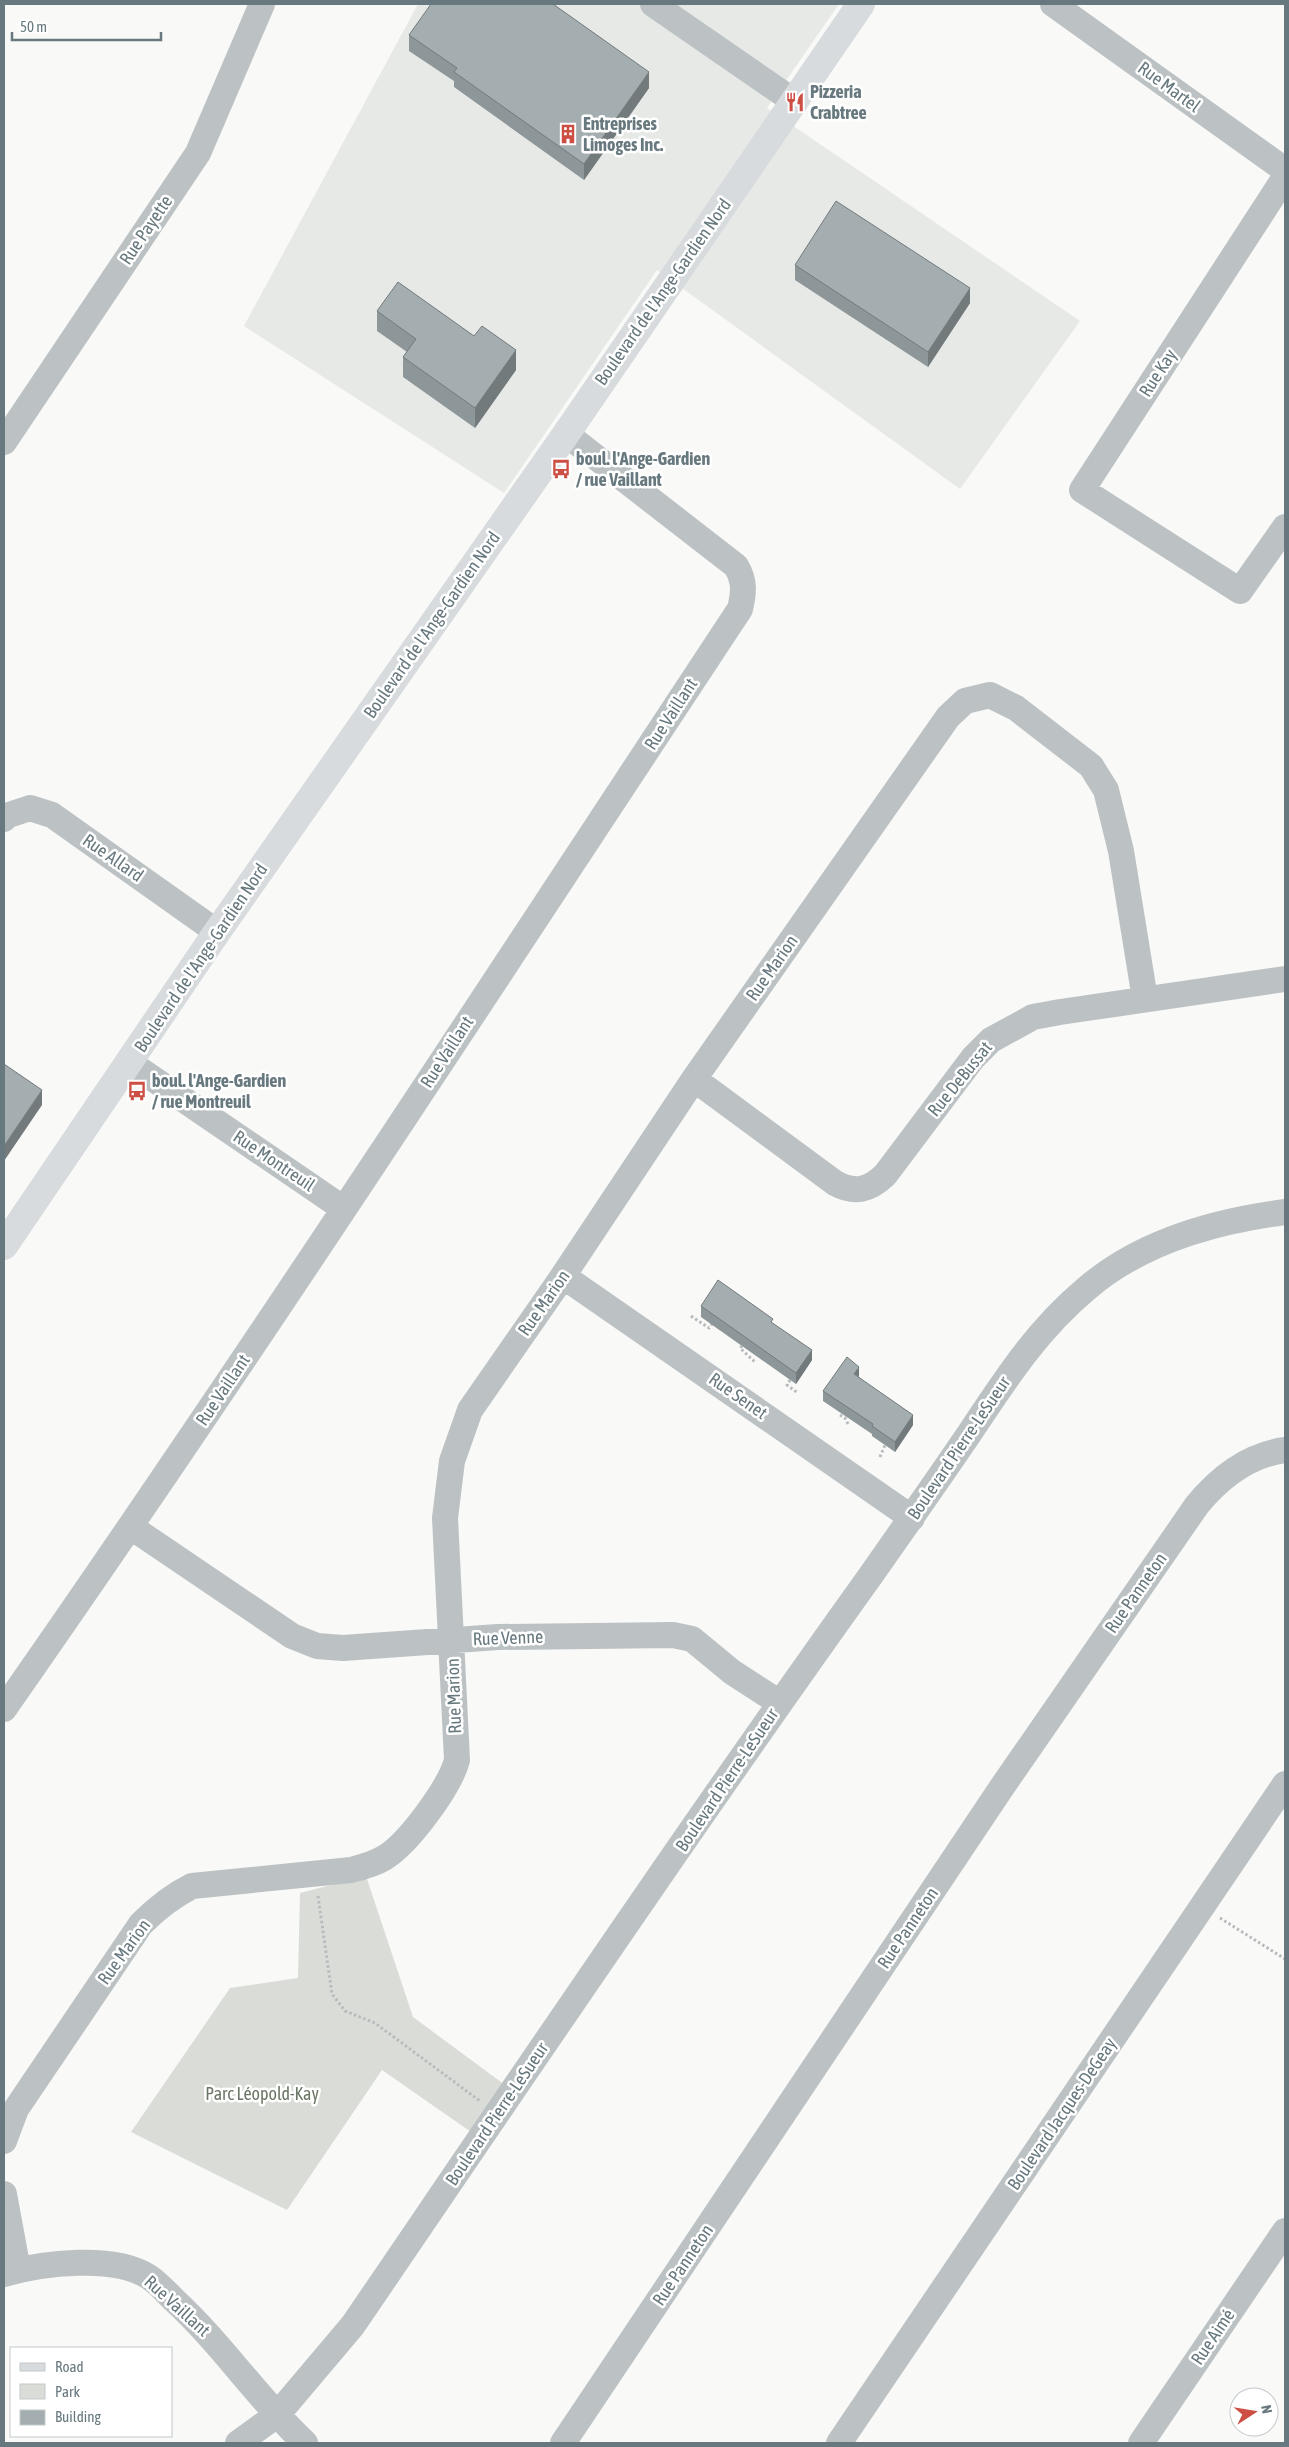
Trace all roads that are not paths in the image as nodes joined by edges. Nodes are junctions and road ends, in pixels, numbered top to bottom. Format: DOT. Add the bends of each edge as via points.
graph roads {
  1 [pos="260,4"];
  2 [pos="653,4"];
  3 [pos="861,4"];
  4 [pos="1053,4"];
  5 [pos="794,102"];
  6 [pos="1285,170"];
  7 [pos="1285,177"];
  8 [pos="566,434"];
  9 [pos="4,442"];
  10 [pos="1285,527"];
  11 [pos="4,819"];
  12 [pos="217,932"];
  13 [pos="1285,978"];
  14 [pos="1146,998"];
  15 [pos="130,1063"];
  16 [pos="694,1079"];
  17 [pos="344,1209"];
  18 [pos="1285,1212"];
  19 [pos="4,1246"];
  20 [pos="563,1276"];
  21 [pos="1285,1450"];
  22 [pos="912,1518"];
  23 [pos="131,1527"];
  24 [pos="452,1640"];
  25 [pos="780,1703"];
  26 [pos="4,1709"];
  27 [pos="1285,1784"];
  28 [pos="4,2141"];
  29 [pos="4,2194"];
  30 [pos="1285,2231"];
  31 [pos="11,2272"];
  32 [pos="277,2416"];
  33 [pos="238,2443"];
  34 [pos="305,2443"];
  35 [pos="564,2443"];
  36 [pos="839,2443"];
  37 [pos="1141,2443"];
  1 -- 9 [label="street, Rue Payette" via="198,154"];
  2 -- 5 [label="street"];
  3 -- 5 [label="main road, Boulevard de l'Ange-Gardien Nord"];
  4 -- 6 [label="street, Rue Martel"];
  5 -- 8 [label="main road, Boulevard de l'Ange-Gardien Nord"];
  7 -- 10 [label="street, Rue Kay" via="1082,490 1240,591"];
  8 -- 12 [label="main road, Boulevard de l'Ange-Gardien Nord"];
  8 -- 17 [label="street, Rue Vaillant" via="736,566 744,592 740,609"];
  11 -- 12 [label="street, Rue Allard" via="30,808 52,815"];
  12 -- 15 [label="main road, Boulevard de l'Ange-Gardien Nord"];
  13 -- 14 [label="street, Rue DeBussat"];
  14 -- 16 [label="street, Rue DeBussat" via="1033,1018 991,1040 973,1058 885,1175 861,1190 847,1190 835,1184"];
  14 -- 16 [label="street, Rue Marion" via="1106,790 1091,766 1016,708 990,695 965,701 948,717"];
  15 -- 17 [label="street, Rue Montreuil"];
  15 -- 19 [label="main road, Boulevard de l'Ange-Gardien Nord"];
  16 -- 20 [label="street, Rue Marion"];
  17 -- 23 [label="street, Rue Vaillant"];
  18 -- 22 [label="street, Boulevard Pierre-LeSueur" via="1254,1216 1200,1230 1140,1252 1088,1287 1029,1346"];
  20 -- 22 [label="street, Rue Senet"];
  20 -- 24 [label="street, Rue Marion" via="470,1410 458,1438 445,1518"];
  21 -- 35 [label="street, Rue Panneton" via="1244,1462 1218,1481 1197,1505 1002,1787"];
  22 -- 25 [label="street, Boulevard Pierre-LeSueur"];
  23 -- 24 [label="street, Rue Venne" via="292,1636 317,1646 343,1648"];
  23 -- 26 [label="street, Rue Vaillant"];
  24 -- 25 [label="street, Rue Venne" via="673,1635 692,1639 732,1672"];
  24 -- 28 [label="street, Rue Marion" via="457,1760 447,1784 412,1832 385,1858 351,1870 192,1886 158,1907 141,1924 16,2108"];
  25 -- 32 [label="street, Boulevard Pierre-LeSueur" via="352,2325"];
  27 -- 36 [label="street, Boulevard Jacques-DeGeay"];
  29 -- 31 [label="street"];
  30 -- 37 [label="street, Rue Aimé"];
  31 -- 32 [label="street, Rue Vaillant" via="84,2262 125,2267 149,2276 223,2350"];
  32 -- 33 [label="street, Boulevard Pierre-LeSueur"];
  32 -- 34 [label="street, Rue Vaillant"];
}
